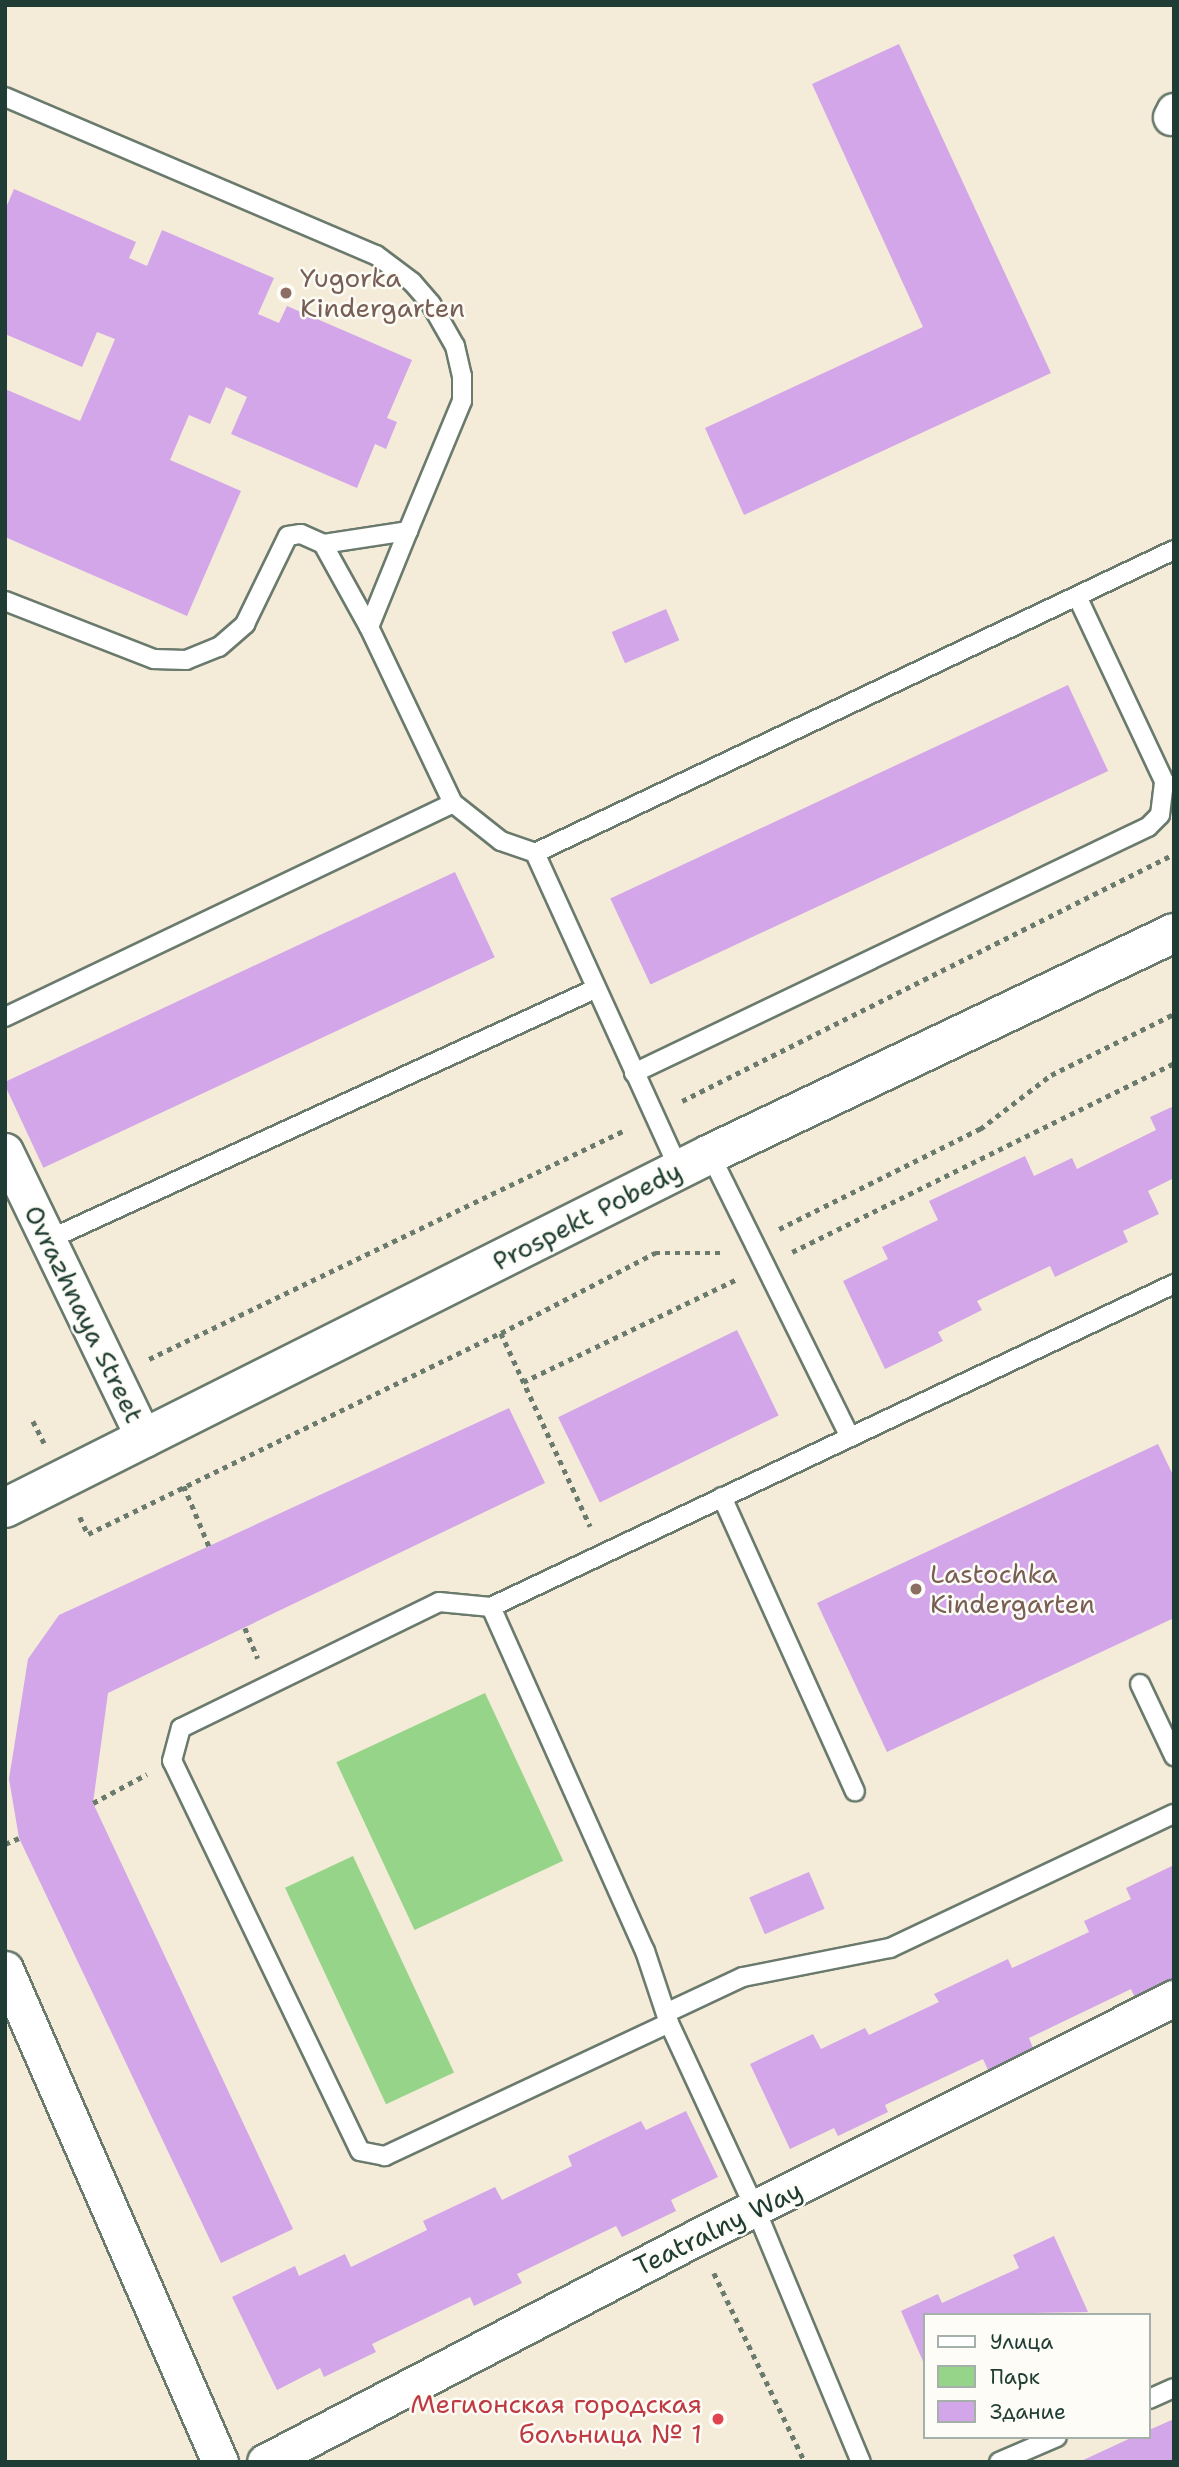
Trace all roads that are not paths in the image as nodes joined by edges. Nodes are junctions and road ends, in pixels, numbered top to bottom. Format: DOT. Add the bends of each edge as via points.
graph roads {
  1 [pos="5,97"];
  2 [pos="408,531"];
  3 [pos="323,544"];
  4 [pos="1174,550"];
  5 [pos="1078,598"];
  6 [pos="5,601"];
  7 [pos="369,627"];
  8 [pos="453,803"];
  9 [pos="535,853"];
  10 [pos="1174,933"];
  11 [pos="595,989"];
  12 [pos="5,1017"];
  13 [pos="634,1073"];
  14 [pos="5,1151"];
  15 [pos="695,1161"];
  16 [pos="48,1240"];
  17 [pos="1174,1284"];
  18 [pos="850,1437"];
  19 [pos="144,1439"];
  20 [pos="722,1497"];
  21 [pos="5,1507"];
  22 [pos="491,1607"];
  23 [pos="1140,1684"];
  24 [pos="1174,1756"];
  25 [pos="855,1791"];
  26 [pos="1174,1814"];
  27 [pos="5,1969"];
  28 [pos="1174,1998"];
  29 [pos="668,2018"];
  30 [pos="756,2210"];
  31 [pos="1174,2388"];
  32 [pos="1151,2398"];
  33 [pos="1053,2439"];
  34 [pos="220,2462"];
  35 [pos="265,2462"];
  36 [pos="861,2462"];
  37 [pos="999,2462"];
  1 -- 2 [label="lane" via="376,256 412,282 445,325 462,376 462,401"];
  2 -- 3 [label="lane"];
  2 -- 7 [label="lane"];
  3 -- 6 [label="lane" via="300,534 288,536 245,624 219,648 186,660 154,659"];
  3 -- 7 [label="lane"];
  4 -- 5 [label="lane"];
  5 -- 9 [label="lane"];
  5 -- 13 [label="lane" via="1164,781 1160,815 1149,827"];
  7 -- 8 [label="lane"];
  8 -- 9 [label="lane" via="501,841"];
  8 -- 12 [label="lane"];
  9 -- 11 [label="lane"];
  10 -- 15 [label="street, Prospekt Pobedy"];
  11 -- 13 [label="lane"];
  11 -- 16 [label="lane"];
  13 -- 15 [label="lane"];
  14 -- 16 [label="street, Ovrazhnaya Street"];
  15 -- 18 [label="lane" via="755,1241"];
  15 -- 19 [label="street, Prospekt Pobedy"];
  16 -- 19 [label="street, Ovrazhnaya Street"];
  17 -- 18 [label="lane"];
  18 -- 20 [label="lane"];
  19 -- 21 [label="street, Prospekt Pobedy"];
  20 -- 22 [label="lane"];
  20 -- 25 [label="lane"];
  22 -- 29 [label="lane" via="645,1951"];
  22 -- 29 [label="lane" via="439,1602 269,1681 181,1728 172,1761 360,2151 385,2155"];
  23 -- 24 [label="lane"];
  26 -- 29 [label="lane" via="890,1948 743,1977"];
  27 -- 34 [label="street"];
  28 -- 30 [label="street, Teatralny Way"];
  29 -- 30 [label="lane"];
  30 -- 35 [label="street, Teatralny Way"];
  30 -- 36 [label="lane"];
  31 -- 32 [label="lane"];
  33 -- 37 [label="lane"];
}
